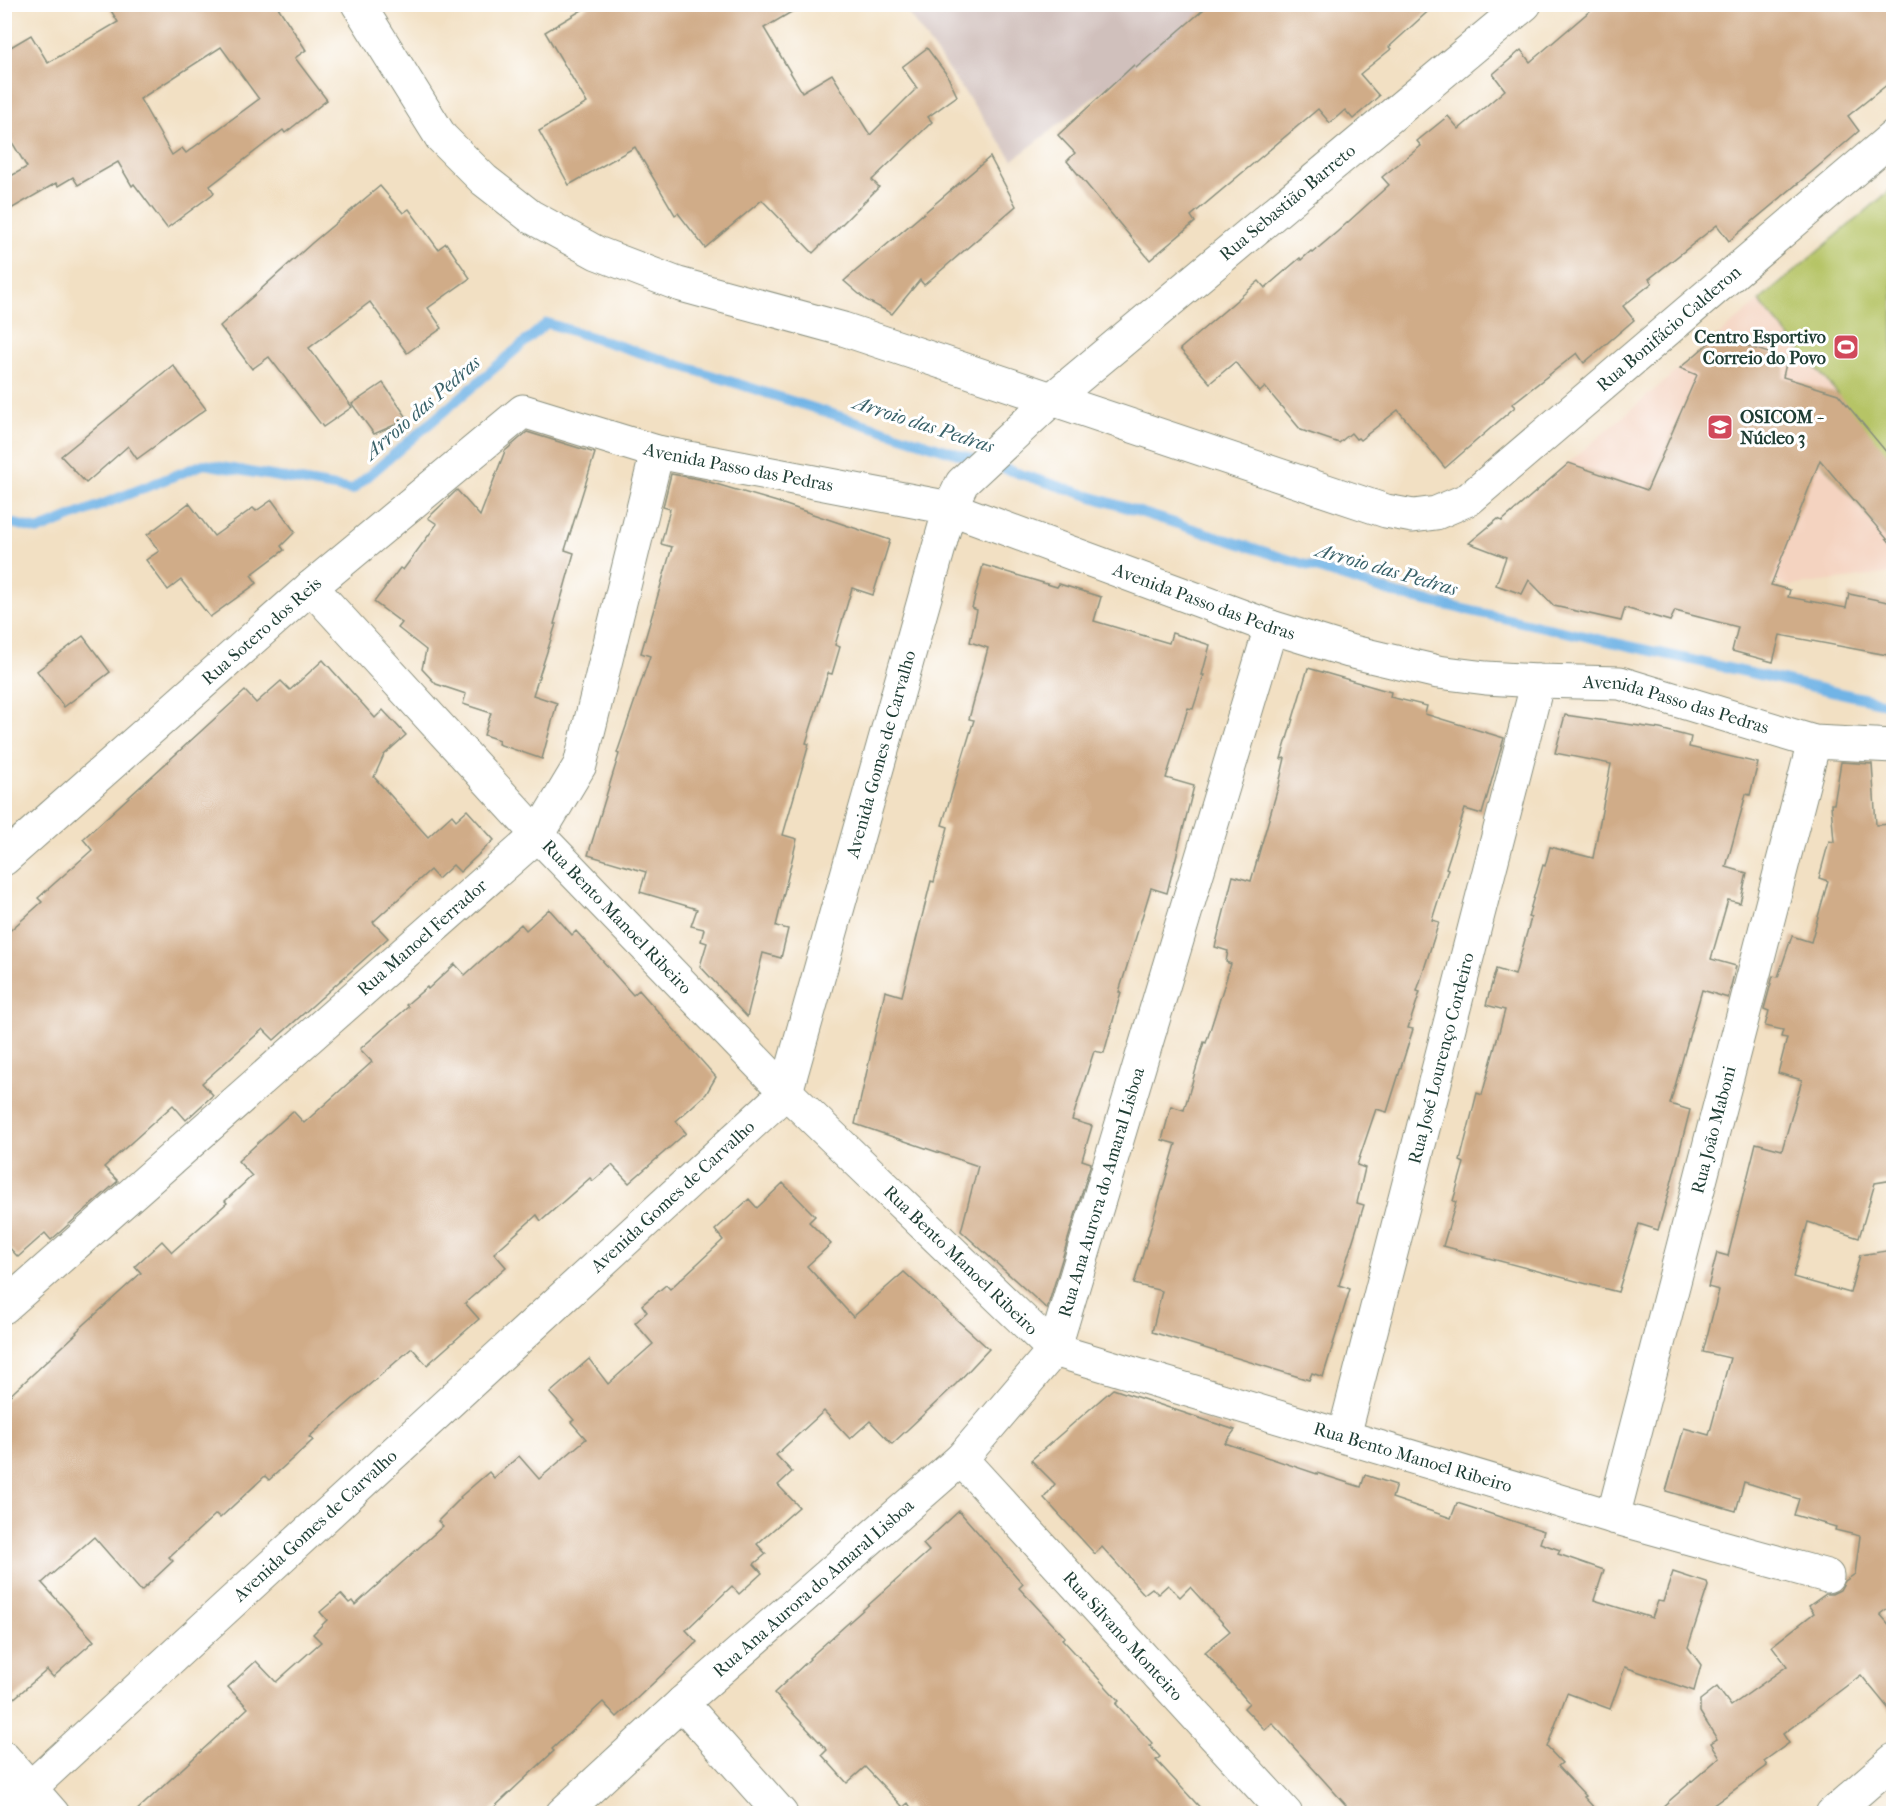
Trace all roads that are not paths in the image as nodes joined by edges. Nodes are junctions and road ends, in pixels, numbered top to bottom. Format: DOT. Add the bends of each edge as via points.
graph roads {
  1 [pos="358,4"];
  2 [pos="1525,4"];
  3 [pos="1893,136"];
  4 [pos="1051,400"];
  5 [pos="523,411"];
  6 [pos="657,452"];
  7 [pos="956,495"];
  8 [pos="311,587"];
  9 [pos="1271,627"];
  10 [pos="1538,681"];
  11 [pos="1814,742"];
  12 [pos="1893,746"];
  13 [pos="538,835"];
  14 [pos="4,859"];
  15 [pos="786,1092"];
  16 [pos="4,1307"];
  17 [pos="1054,1350"];
  18 [pos="1344,1436"];
  19 [pos="961,1459"];
  20 [pos="1613,1517"];
  21 [pos="1827,1576"];
  22 [pos="682,1703"];
  23 [pos="4,1758"];
  24 [pos="1893,1760"];
  25 [pos="30,1788"];
  26 [pos="4,1812"];
  27 [pos="54,1814"];
  28 [pos="562,1814"];
  29 [pos="781,1814"];
  30 [pos="1286,1814"];
  31 [pos="1832,1814"];
  1 -- 4 [label="street" via="441,137 484,180 530,216 597,253 678,284 843,329"];
  2 -- 4 [label="street, Rua Sebastião Barreto"];
  3 -- 4 [label="street, Rua Bonifácio Calderon" via="1469,499 1436,513 1413,516 1386,511"];
  4 -- 7 [label="street"];
  5 -- 6 [label="street, Avenida Passo das Pedras"];
  5 -- 8 [label="street, Rua Sotero dos Reis"];
  6 -- 7 [label="street, Avenida Passo das Pedras"];
  6 -- 13 [label="street, Rua Manoel Ferrador" via="580,765"];
  7 -- 9 [label="street, Avenida Passo das Pedras"];
  7 -- 15 [label="street, Avenida Gomes de Carvalho"];
  8 -- 13 [label="street, Rua Bento Manoel Ribeiro"];
  8 -- 14 [label="street, Rua Sotero dos Reis"];
  9 -- 10 [label="street, Avenida Passo das Pedras" via="1438,672"];
  9 -- 17 [label="street, Rua Ana Aurora do Amaral Lisboa"];
  10 -- 11 [label="street, Avenida Passo das Pedras" via="1620,682"];
  10 -- 18 [label="street, Rua José Lourenço Cordeiro"];
  11 -- 12 [label="street, Avenida Passo das Pedras"];
  11 -- 20 [label="street, Rua João Maboni"];
  13 -- 15 [label="street, Rua Bento Manoel Ribeiro"];
  13 -- 16 [label="street, Rua Manoel Ferrador"];
  15 -- 17 [label="street, Rua Bento Manoel Ribeiro"];
  15 -- 25 [label="street, Avenida Gomes de Carvalho"];
  17 -- 18 [label="street, Rua Bento Manoel Ribeiro"];
  17 -- 19 [label="street, Rua Ana Aurora do Amaral Lisboa"];
  18 -- 20 [label="street, Rua Bento Manoel Ribeiro"];
  19 -- 22 [label="street, Rua Ana Aurora do Amaral Lisboa"];
  19 -- 30 [label="street, Rua Silvano Monteiro"];
  20 -- 21 [label="street, Rua Bento Manoel Ribeiro"];
  22 -- 28 [label="street, Rua Ana Aurora do Amaral Lisboa"];
  22 -- 29 [label="street"];
  23 -- 25 [label="street"];
  24 -- 31 [label="street"];
  25 -- 26 [label="street, Avenida Gomes de Carvalho"];
  25 -- 27 [label="street"];
}
